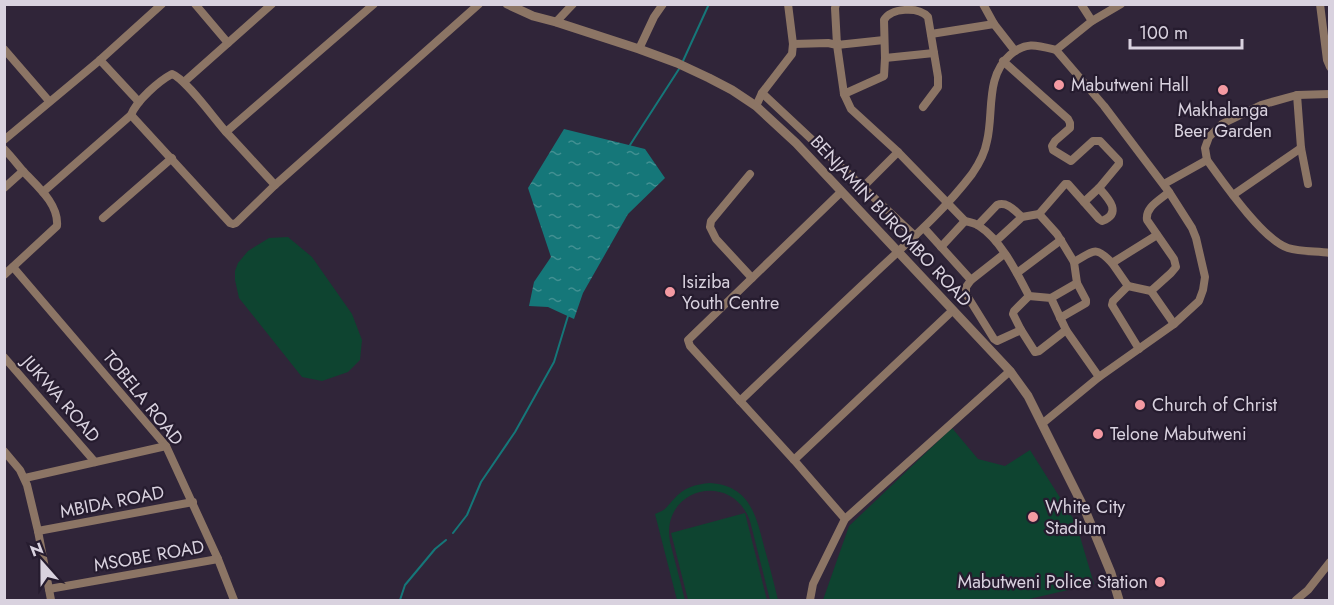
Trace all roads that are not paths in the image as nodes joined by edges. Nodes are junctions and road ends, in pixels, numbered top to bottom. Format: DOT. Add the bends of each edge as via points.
graph roads {
  1 [pos="162,4"];
  2 [pos="195,4"];
  3 [pos="272,4"];
  4 [pos="374,4"];
  5 [pos="573,4"];
  6 [pos="663,4"];
  7 [pos="788,4"];
  8 [pos="836,4"];
  9 [pos="983,4"];
  10 [pos="1081,4"];
  11 [pos="1121,4"];
  12 [pos="1320,4"];
  13 [pos="477,5"];
  14 [pos="507,5"];
  15 [pos="1092,21"];
  16 [pos="556,22"];
  17 [pos="994,24"];
  18 [pos="931,34"];
  19 [pos="884,40"];
  20 [pos="228,42"];
  21 [pos="793,44"];
  22 [pos="837,45"];
  23 [pos="4,49"];
  24 [pos="639,49"];
  25 [pos="1056,50"];
  26 [pos="1015,51"];
  27 [pos="934,53"];
  28 [pos="885,58"];
  29 [pos="100,60"];
  30 [pos="1003,61"];
  31 [pos="1329,67"];
  32 [pos="184,82"];
  33 [pos="762,93"];
  34 [pos="844,94"];
  35 [pos="1329,94"];
  36 [pos="1297,95"];
  37 [pos="49,101"];
  38 [pos="139,102"];
  39 [pos="756,106"];
  40 [pos="923,106"];
  41 [pos="131,115"];
  42 [pos="226,132"];
  43 [pos="4,140"];
  44 [pos="1301,148"];
  45 [pos="4,149"];
  46 [pos="898,152"];
  47 [pos="172,158"];
  48 [pos="1207,160"];
  49 [pos="23,171"];
  50 [pos="750,174"];
  51 [pos="1164,184"];
  52 [pos="1308,184"];
  53 [pos="275,185"];
  54 [pos="863,187"];
  55 [pos="4,188"];
  56 [pos="1099,188"];
  57 [pos="44,192"];
  58 [pos="841,192"];
  59 [pos="1169,192"];
  60 [pos="1233,195"];
  61 [pos="946,202"];
  62 [pos="1084,202"];
  63 [pos="1039,214"];
  64 [pos="1022,217"];
  65 [pos="103,218"];
  66 [pos="965,221"];
  67 [pos="978,225"];
  68 [pos="924,228"];
  69 [pos="1157,235"];
  70 [pos="915,236"];
  71 [pos="1061,240"];
  72 [pos="996,241"];
  73 [pos="941,247"];
  74 [pos="897,252"];
  75 [pos="1329,253"];
  76 [pos="1004,254"];
  77 [pos="1074,262"];
  78 [pos="1112,263"];
  79 [pos="13,267"];
  80 [pos="1017,273"];
  81 [pos="4,275"];
  82 [pos="752,278"];
  83 [pos="971,280"];
  84 [pos="1077,284"];
  85 [pos="1128,286"];
  86 [pos="1150,291"];
  87 [pos="1029,296"];
  88 [pos="1051,298"];
  89 [pos="952,311"];
  90 [pos="1060,318"];
  91 [pos="1174,324"];
  92 [pos="1021,330"];
  93 [pos="1066,330"];
  94 [pos="1139,349"];
  95 [pos="4,357"];
  96 [pos="1010,371"];
  97 [pos="1099,377"];
  98 [pos="740,401"];
  99 [pos="1043,423"];
  100 [pos="166,446"];
  101 [pos="4,451"];
  102 [pos="794,460"];
  103 [pos="95,462"];
  104 [pos="25,478"];
  105 [pos="193,502"];
  106 [pos="845,519"];
  107 [pos="38,531"];
  108 [pos="219,559"];
  109 [pos="1329,562"];
  110 [pos="49,589"];
  111 [pos="51,600"];
  112 [pos="234,600"];
  113 [pos="810,600"];
  114 [pos="1119,600"];
  115 [pos="1296,600"];
  1 -- 29 [label="street"];
  2 -- 20 [label="street"];
  3 -- 20 [label="street"];
  4 -- 42 [label="street"];
  5 -- 16 [label="street"];
  6 -- 24 [label="street"];
  7 -- 21 [label="street"];
  8 -- 22 [label="street"];
  9 -- 17 [label="street"];
  10 -- 15 [label="street"];
  11 -- 15 [label="street"];
  12 -- 31 [label="street"];
  13 -- 53 [label="street"];
  14 -- 16 [label="street, BENJAMIN BUROMBO ROAD"];
  15 -- 25 [label="street"];
  16 -- 24 [label="street, BENJAMIN BUROMBO ROAD"];
  17 -- 18 [label="street"];
  17 -- 26 [label="street"];
  18 -- 19 [label="street" via="925,13 912,9 886,17"];
  18 -- 27 [label="street"];
  19 -- 22 [label="street"];
  19 -- 28 [label="street"];
  20 -- 32 [label="street"];
  21 -- 22 [label="street"];
  21 -- 33 [label="street" via="789,60"];
  22 -- 34 [label="street"];
  23 -- 37 [label="street"];
  24 -- 39 [label="street, BENJAMIN BUROMBO ROAD" via="709,78"];
  25 -- 26 [label="street" via="1036,44"];
  25 -- 51 [label="street"];
  26 -- 30 [label="street"];
  27 -- 28 [label="street"];
  27 -- 40 [label="street" via="938,87"];
  28 -- 34 [label="street" via="884,76"];
  29 -- 37 [label="street"];
  29 -- 38 [label="street"];
  30 -- 56 [label="street" via="1068,118 1070,128 1055,141 1053,150 1071,161 1097,140 1119,161"];
  30 -- 61 [label="street" via="992,89 991,120 981,159"];
  32 -- 38 [label="street" via="172,74"];
  32 -- 42 [label="street"];
  33 -- 39 [label="street"];
  33 -- 54 [label="street"];
  34 -- 46 [label="street" via="851,109"];
  35 -- 36 [label="street"];
  36 -- 44 [label="street"];
  36 -- 48 [label="street" via="1262,105 1222,124 1209,137 1205,148"];
  37 -- 43 [label="street"];
  38 -- 41 [label="street"];
  39 -- 58 [label="street, BENJAMIN BUROMBO ROAD"];
  41 -- 47 [label="street"];
  41 -- 57 [label="street"];
  42 -- 53 [label="street"];
  44 -- 52 [label="street"];
  44 -- 60 [label="street"];
  45 -- 49 [label="street"];
  46 -- 54 [label="street"];
  46 -- 61 [label="street"];
  47 -- 53 [label="street" via="233,224"];
  47 -- 65 [label="street"];
  48 -- 51 [label="street"];
  48 -- 60 [label="street"];
  49 -- 55 [label="street"];
  49 -- 57 [label="street"];
  50 -- 82 [label="street" via="710,227"];
  51 -- 59 [label="street"];
  54 -- 70 [label="street"];
  56 -- 62 [label="street"];
  56 -- 62 [label="street" via="1112,207 1107,219 1099,219"];
  57 -- 79 [label="street" via="58,219 57,226"];
  58 -- 74 [label="street, BENJAMIN BUROMBO ROAD"];
  58 -- 82 [label="street"];
  59 -- 69 [label="street" via="1147,210 1147,220"];
  59 -- 91 [label="street" via="1192,228 1205,277 1199,301"];
  60 -- 75 [label="street" via="1276,243"];
  61 -- 66 [label="street"];
  61 -- 68 [label="street"];
  62 -- 63 [label="street" via="1065,184"];
  63 -- 64 [label="street"];
  63 -- 71 [label="street"];
  64 -- 67 [label="street" via="1002,204"];
  64 -- 72 [label="street"];
  66 -- 67 [label="street"];
  66 -- 73 [label="street"];
  67 -- 72 [label="street"];
  68 -- 70 [label="street"];
  68 -- 73 [label="street"];
  69 -- 78 [label="street"];
  69 -- 86 [label="street" via="1176,267"];
  70 -- 74 [label="street"];
  71 -- 77 [label="street"];
  71 -- 80 [label="street"];
  72 -- 76 [label="street"];
  73 -- 83 [label="street"];
  74 -- 89 [label="street, BENJAMIN BUROMBO ROAD"];
  74 -- 98 [label="street"];
  76 -- 80 [label="street"];
  76 -- 83 [label="street"];
  77 -- 78 [label="street" via="1094,251"];
  77 -- 84 [label="street"];
  78 -- 85 [label="street"];
  79 -- 81 [label="street"];
  79 -- 100 [label="street, TOBELA ROAD"];
  80 -- 87 [label="street"];
  82 -- 98 [label="street" via="688,340"];
  83 -- 92 [label="street" via="966,294 994,339"];
  84 -- 88 [label="street"];
  84 -- 90 [label="street" via="1086,303"];
  85 -- 86 [label="street"];
  85 -- 94 [label="street" via="1112,305"];
  86 -- 91 [label="street"];
  87 -- 88 [label="street"];
  87 -- 92 [label="street" via="1013,314"];
  88 -- 90 [label="street"];
  89 -- 96 [label="street, BENJAMIN BUROMBO ROAD"];
  89 -- 102 [label="street"];
  90 -- 93 [label="street"];
  91 -- 94 [label="street"];
  92 -- 93 [label="street" via="1035,352"];
  93 -- 97 [label="street"];
  94 -- 97 [label="street"];
  95 -- 103 [label="street, JUKWA ROAD"];
  96 -- 99 [label="street, BENJAMIN BUROMBO ROAD"];
  96 -- 106 [label="street"];
  97 -- 99 [label="street"];
  98 -- 102 [label="street"];
  99 -- 114 [label="street, BENJAMIN BUROMBO ROAD" via="1085,510"];
  100 -- 103 [label="street"];
  100 -- 105 [label="street, TOBELA ROAD"];
  101 -- 104 [label="street"];
  102 -- 106 [label="street"];
  103 -- 104 [label="street"];
  104 -- 107 [label="street"];
  105 -- 107 [label="street, MBIDA ROAD"];
  105 -- 108 [label="street, TOBELA ROAD"];
  106 -- 113 [label="street" via="813,584"];
  107 -- 110 [label="street"];
  108 -- 110 [label="street, MSOBE ROAD"];
  108 -- 112 [label="street, TOBELA ROAD"];
  109 -- 115 [label="street"];
  110 -- 111 [label="street"];
}
